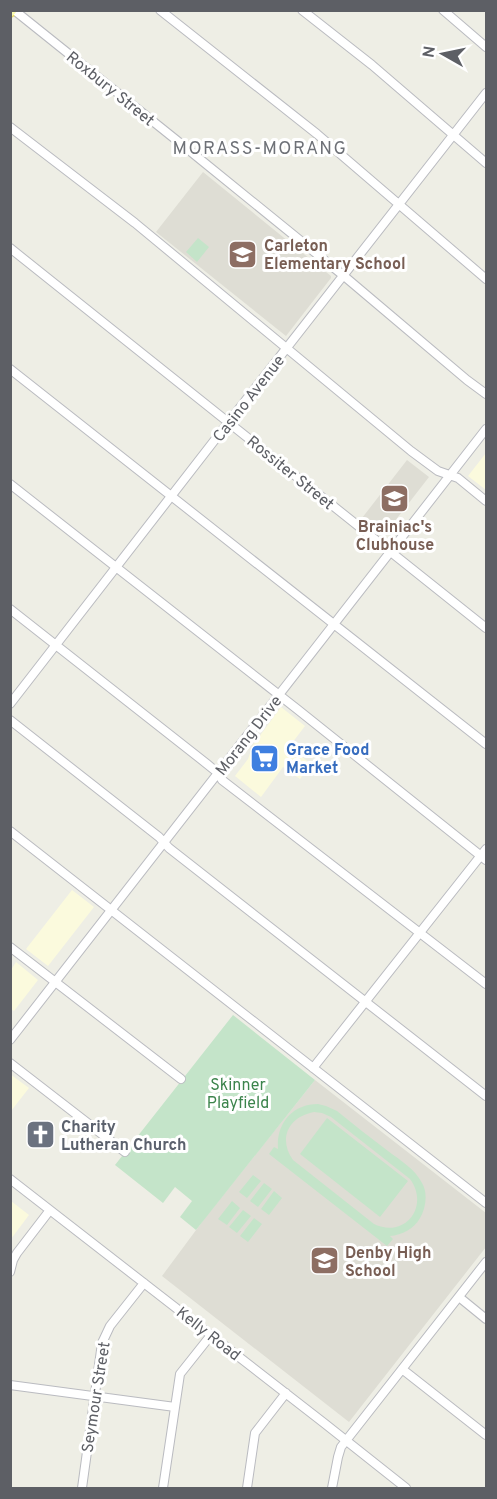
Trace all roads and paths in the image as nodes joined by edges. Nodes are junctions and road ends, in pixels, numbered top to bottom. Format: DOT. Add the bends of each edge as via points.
graph roads {
  1 [pos="160,10"];
  2 [pos="302,10"];
  3 [pos="443,10"];
  4 [pos="12,11"];
  5 [pos="486,47"];
  6 [pos="486,93"];
  7 [pos="10,127"];
  8 [pos="454,135"];
  9 [pos="486,163"];
  10 [pos="399,205"];
  11 [pos="10,249"];
  12 [pos="344,276"];
  13 [pos="486,279"];
  14 [pos="287,350"];
  15 [pos="10,369"];
  16 [pos="486,394"];
  17 [pos="229,422"];
  18 [pos="486,429"];
  19 [pos="450,476"];
  20 [pos="10,484"];
  21 [pos="172,497"];
  22 [pos="486,501"];
  23 [pos="391,552"];
  24 [pos="117,568"];
  25 [pos="10,609"];
  26 [pos="335,624"];
  27 [pos="486,628"];
  28 [pos="56,646"];
  29 [pos="279,696"];
  30 [pos="10,704"];
  31 [pos="10,720"];
  32 [pos="486,744"];
  33 [pos="218,774"];
  34 [pos="10,831"];
  35 [pos="164,843"];
  36 [pos="485,855"];
  37 [pos="112,911"];
  38 [pos="420,934"];
  39 [pos="10,947"];
  40 [pos="56,983"];
  41 [pos="486,984"];
  42 [pos="366,1002"];
  43 [pos="10,1040"];
  44 [pos="10,1063"];
  45 [pos="313,1068"];
  46 [pos="181,1079"];
  47 [pos="486,1096"];
  48 [pos="125,1152"];
  49 [pos="10,1179"];
  50 [pos="486,1203"];
  51 [pos="50,1210"];
  52 [pos="486,1262"];
  53 [pos="10,1272"];
  54 [pos="144,1283"];
  55 [pos="459,1297"];
  56 [pos="486,1319"];
  57 [pos="211,1335"];
  58 [pos="402,1369"];
  59 [pos="10,1385"];
  60 [pos="286,1393"];
  61 [pos="95,1396"];
  62 [pos="175,1407"];
  63 [pos="486,1434"];
  64 [pos="346,1442"];
  65 [pos="81,1488"];
  66 [pos="163,1488"];
  67 [pos="247,1488"];
  68 [pos="332,1488"];
  69 [pos="406,1488"];
  1 -- 10 [label="street" via="317,134"];
  2 -- 8 [label="street"];
  3 -- 5 [label="street"];
  4 -- 12 [label="street, Roxbury Street"];
  6 -- 8 [label="street, Casino Avenue"];
  7 -- 14 [label="street" via="135,223"];
  8 -- 9 [label="street"];
  8 -- 10 [label="street, Casino Avenue"];
  10 -- 12 [label="street, Casino Avenue"];
  10 -- 13 [label="street"];
  11 -- 17 [label="street, Rossiter Street"];
  12 -- 14 [label="street, Casino Avenue"];
  12 -- 16 [label="street, Roxbury Street"];
  14 -- 17 [label="street, Casino Avenue"];
  14 -- 19 [label="street" via="438,471"];
  15 -- 21 [label="street"];
  17 -- 21 [label="street, Casino Avenue"];
  17 -- 23 [label="street, Rossiter Street"];
  18 -- 19 [label="street, Morang Drive"];
  19 -- 22 [label="street"];
  19 -- 23 [label="street, Morang Drive"];
  20 -- 24 [label="street"];
  21 -- 24 [label="street, Casino Avenue"];
  21 -- 26 [label="street"];
  23 -- 26 [label="street, Morang Drive"];
  23 -- 27 [label="street, Rossiter Street"];
  24 -- 28 [label="street, Casino Avenue"];
  24 -- 29 [label="street"];
  25 -- 28 [label="street"];
  26 -- 29 [label="street, Morang Drive"];
  26 -- 32 [label="street"];
  28 -- 30 [label="street, Casino Avenue"];
  28 -- 33 [label="street"];
  29 -- 33 [label="street, Morang Drive"];
  29 -- 36 [label="street"];
  31 -- 35 [label="street"];
  33 -- 35 [label="street, Morang Drive"];
  33 -- 38 [label="street"];
  34 -- 37 [label="street"];
  35 -- 37 [label="street, Morang Drive"];
  35 -- 42 [label="street"];
  36 -- 38 [label="street"];
  37 -- 40 [label="street, Morang Drive"];
  37 -- 45 [label="street"];
  38 -- 41 [label="street"];
  38 -- 42 [label="street"];
  39 -- 40 [label="street"];
  40 -- 43 [label="street, Morang Drive"];
  40 -- 46 [label="street"];
  42 -- 45 [label="street"];
  42 -- 47 [label="street"];
  44 -- 48 [label="street"];
  45 -- 50 [label="street"];
  49 -- 51 [label="street, Kelly Road"];
  51 -- 53 [label="street" via="17,1252"];
  51 -- 54 [label="street, Kelly Road"];
  52 -- 55 [label="street"];
  54 -- 57 [label="street, Kelly Road"];
  54 -- 61 [label="street, Seymour Street" via="105,1335"];
  55 -- 56 [label="street"];
  55 -- 58 [label="street"];
  57 -- 60 [label="street, Kelly Road"];
  57 -- 62 [label="street" via="180,1374"];
  58 -- 63 [label="street"];
  58 -- 64 [label="street"];
  59 -- 61 [label="street"];
  60 -- 64 [label="street, Kelly Road"];
  60 -- 67 [label="street" via="254,1436"];
  61 -- 62 [label="street"];
  61 -- 65 [label="street, Seymour Street"];
  62 -- 66 [label="street"];
  64 -- 68 [label="street" via="341,1447"];
  64 -- 69 [label="street, Kelly Road"];
}
